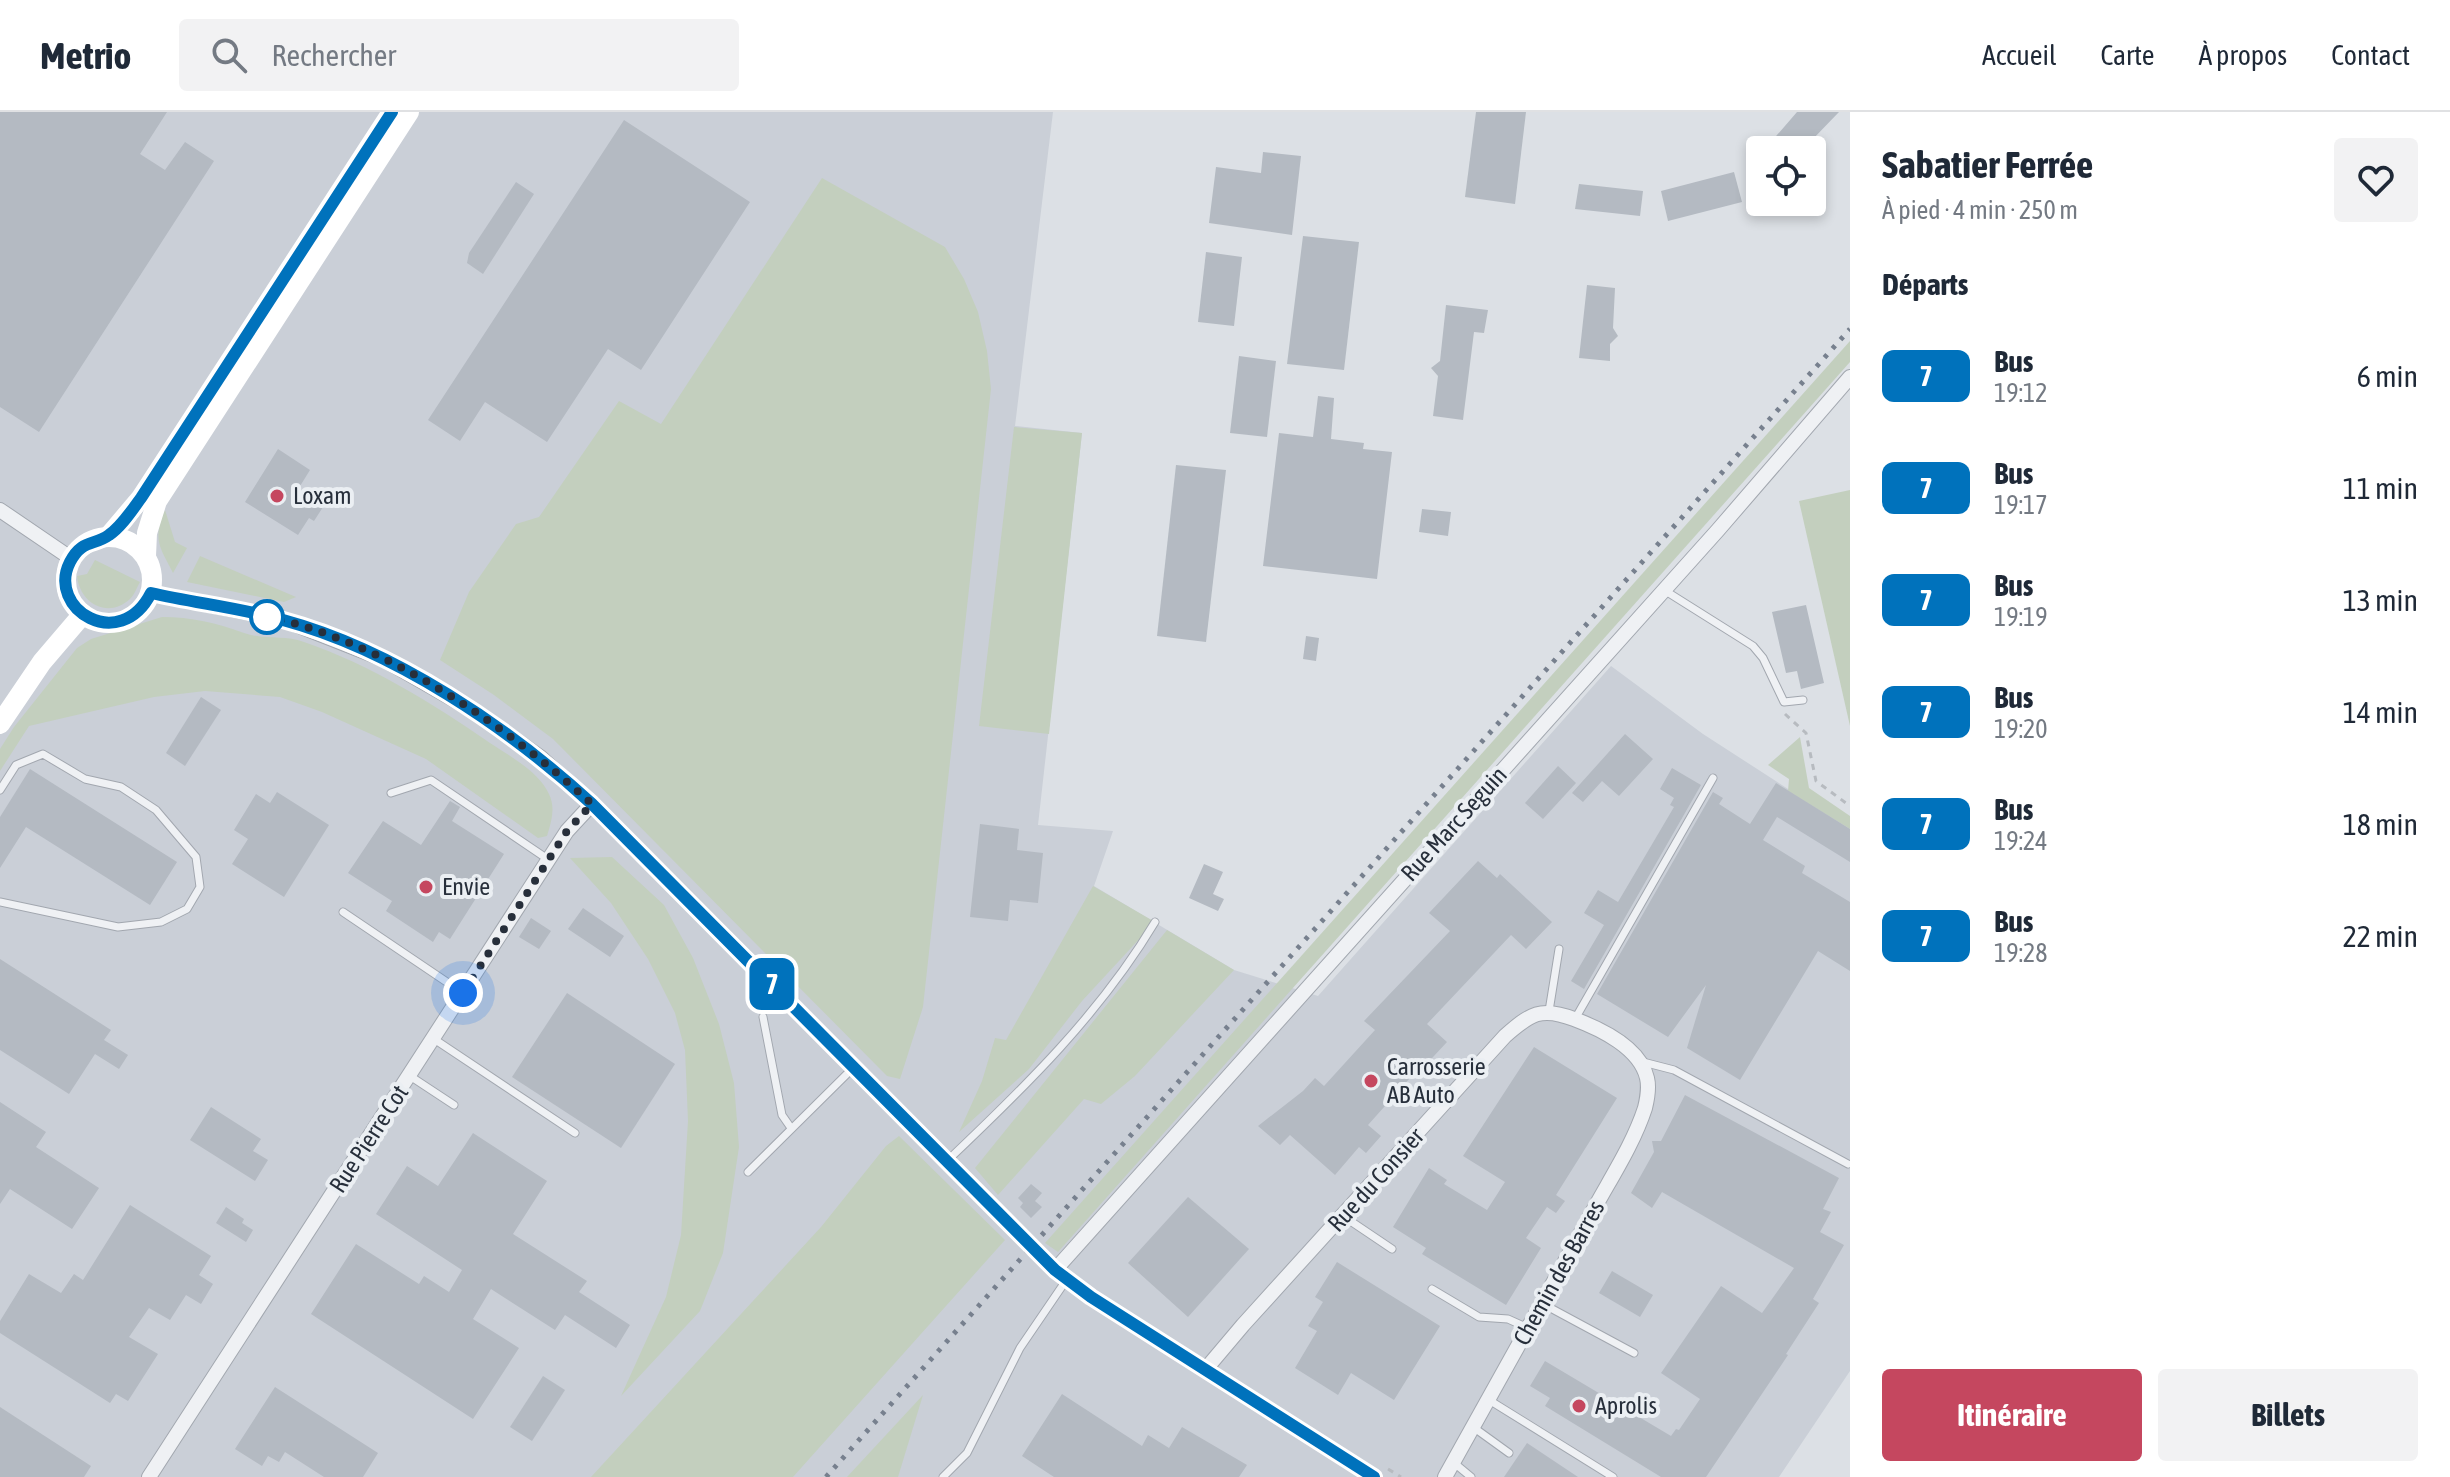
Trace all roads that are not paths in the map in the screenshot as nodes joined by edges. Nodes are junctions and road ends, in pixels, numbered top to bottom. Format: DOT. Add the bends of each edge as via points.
graph roads {
  1 [pos="392,112"];
  2 [pos="409,112"];
  3 [pos="1850,377"];
  4 [pos="0,510"];
  5 [pos="108,537"];
  6 [pos="146,556"];
  7 [pos="72,559"];
  8 [pos="1664,590"];
  9 [pos="151,593"];
  10 [pos="83,614"];
  11 [pos="1803,700"];
  12 [pos="0,724"];
  13 [pos="1713,778"];
  14 [pos="0,790"];
  15 [pos="391,793"];
  16 [pos="592,804"];
  17 [pos="549,860"];
  18 [pos="0,902"];
  19 [pos="343,912"];
  20 [pos="1155,922"];
  21 [pos="1559,949"];
  22 [pos="463,993"];
  23 [pos="1549,1011"];
  24 [pos="763,1017"];
  25 [pos="1575,1019"];
  26 [pos="433,1039"];
  27 [pos="1641,1061"];
  28 [pos="854,1067"];
  29 [pos="410,1076"];
  30 [pos="454,1105"];
  31 [pos="791,1128"];
  32 [pos="575,1133"];
  33 [pos="947,1162"];
  34 [pos="1848,1164"];
  35 [pos="748,1172"];
  36 [pos="1343,1216"];
  37 [pos="1392,1249"];
  38 [pos="1061,1274"];
  39 [pos="1432,1289"];
  40 [pos="1543,1304"];
  41 [pos="1529,1328"];
  42 [pos="1634,1353"];
  43 [pos="1205,1370"];
  44 [pos="1488,1400"];
  45 [pos="1473,1427"];
  46 [pos="1509,1453"];
  47 [pos="1453,1462"];
  48 [pos="149,1477"];
  49 [pos="943,1477"];
  50 [pos="1374,1477"];
  51 [pos="1445,1477"];
  52 [pos="1471,1477"];
  53 [pos="1613,1477"];
  1 -- 5 [label="main road" via="141,498"];
  2 -- 6 [label="main road" via="157,501"];
  3 -- 8 [label="street, Rue Marc Seguin"];
  4 -- 7 [label="street"];
  5 -- 6 [label="main road" via="129,541"];
  5 -- 7 [label="main road" via="81,547"];
  6 -- 9 [label="main road"];
  7 -- 10 [label="main road" via="67,589"];
  8 -- 11 [label="lane" via="1753,646 1784,702"];
  8 -- 38 [label="street, Rue Marc Seguin"];
  9 -- 10 [label="main road" via="135,615 123,621 109,624"];
  9 -- 16 [label="street" via="284,620 383,659 491,723 540,757"];
  10 -- 12 [label="main road"];
  13 -- 25 [label="lane"];
  14 -- 18 [label="lane" via="16,765 43,754 85,779 121,787 156,810 196,857 200,887 187,909 161,922 118,927"];
  15 -- 17 [label="lane" via="431,780"];
  16 -- 17 [label="street, Rue Pierre Cot"];
  16 -- 28 [label="street"];
  17 -- 22 [label="street, Rue Pierre Cot"];
  19 -- 22 [label="lane"];
  20 -- 33 [label="lane" via="1110,989 1035,1077"];
  21 -- 23 [label="lane"];
  22 -- 26 [label="street, Rue Pierre Cot"];
  23 -- 25 [label="street"];
  23 -- 36 [label="street, Rue du Consier" via="1527,1016 1505,1036"];
  24 -- 31 [label="lane" via="782,1115"];
  25 -- 27 [label="street" via="1609,1035"];
  26 -- 29 [label="street, Rue Pierre Cot"];
  26 -- 32 [label="lane"];
  27 -- 34 [label="lane" via="1674,1070"];
  27 -- 40 [label="street, Chemin des Barres" via="1648,1081 1645,1107"];
  28 -- 31 [label="lane"];
  28 -- 33 [label="street"];
  29 -- 30 [label="lane"];
  29 -- 48 [label="street, Rue Pierre Cot"];
  31 -- 35 [label="lane"];
  33 -- 38 [label="street"];
  36 -- 37 [label="lane"];
  36 -- 43 [label="street, Rue du Consier"];
  38 -- 43 [label="street"];
  38 -- 49 [label="lane" via="967,1453"];
  39 -- 41 [label="lane" via="1479,1317 1508,1319"];
  40 -- 41 [label="street, Chemin des Barres"];
  40 -- 42 [label="lane"];
  41 -- 44 [label="street, Chemin des Barres"];
  43 -- 50 [label="street"];
  44 -- 45 [label="street, Chemin des Barres"];
  44 -- 53 [label="lane"];
  45 -- 46 [label="lane"];
  45 -- 47 [label="street, Chemin des Barres"];
  47 -- 51 [label="street, Chemin des Barres"];
  47 -- 52 [label="lane"];
}
